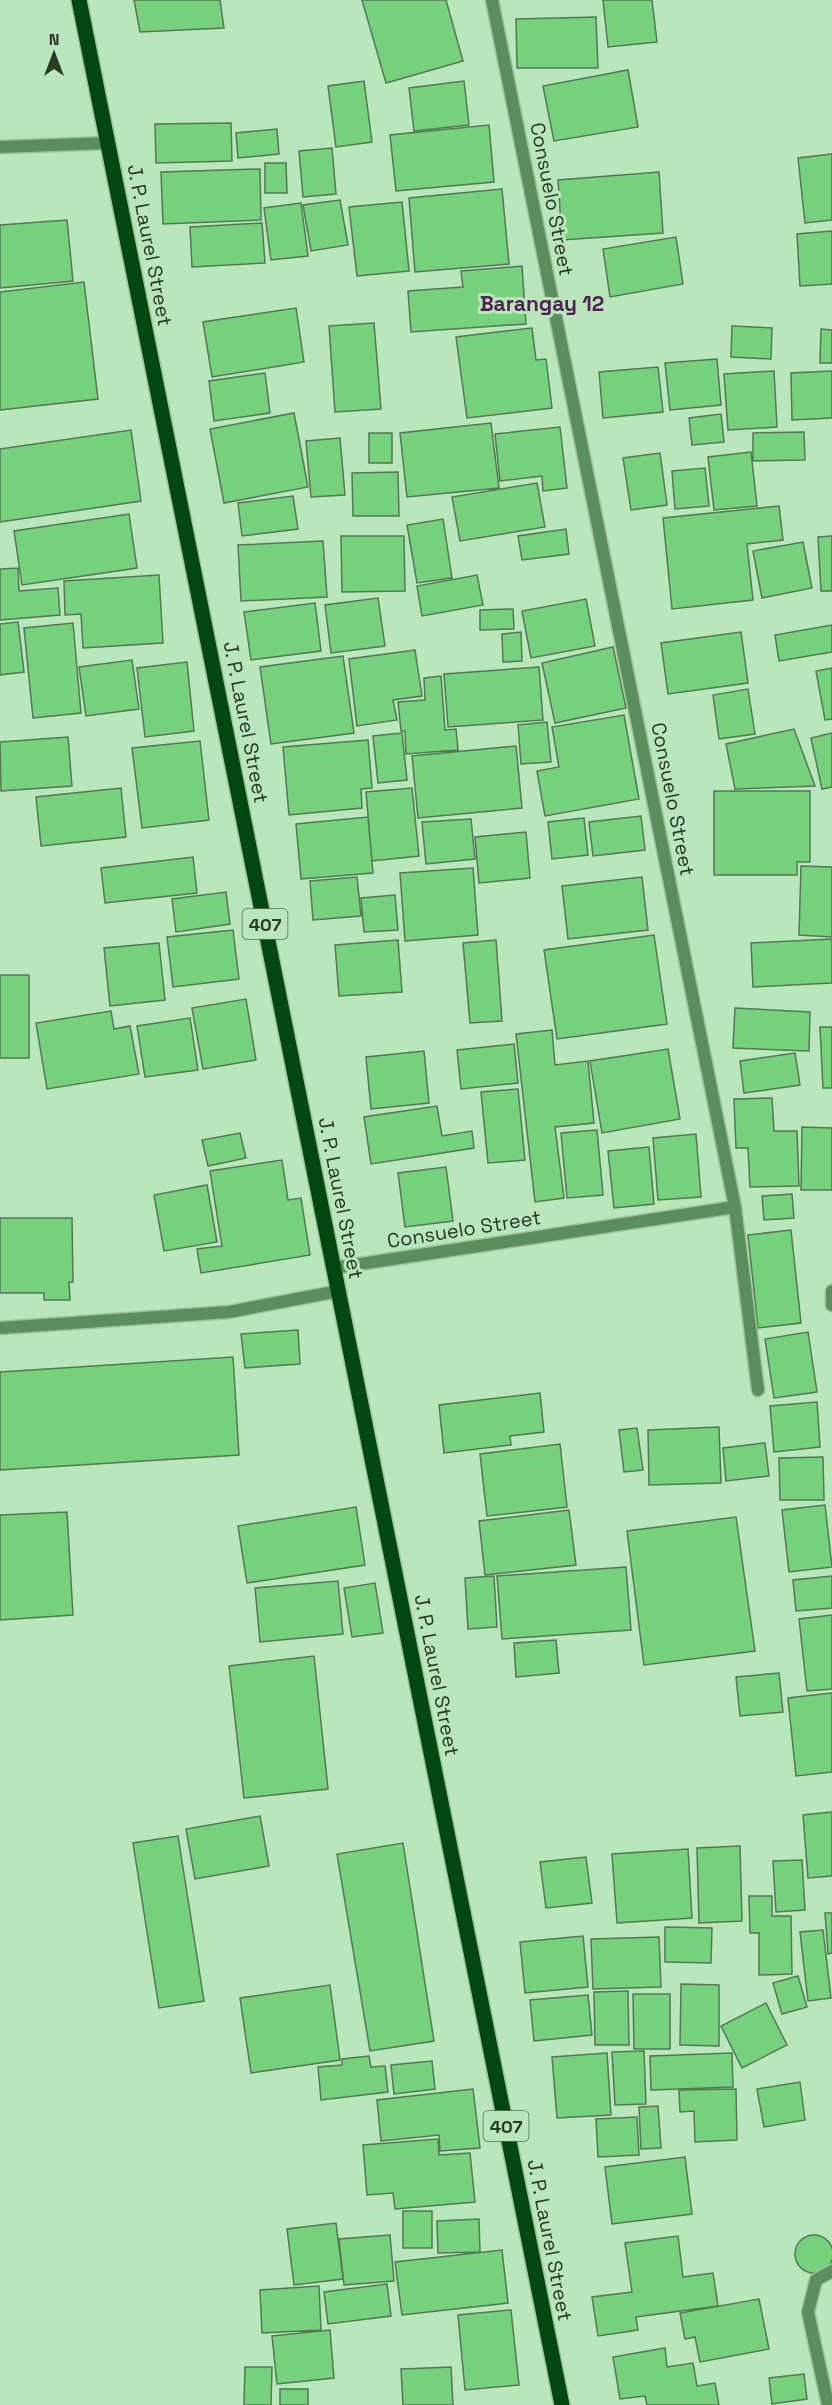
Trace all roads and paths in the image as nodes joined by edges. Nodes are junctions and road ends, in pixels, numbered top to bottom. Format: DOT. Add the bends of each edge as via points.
graph roads {
  1 [pos="79,0"];
  2 [pos="492,0"];
  3 [pos="108,143"];
  4 [pos="0,147"];
  5 [pos="735,1208"];
  6 [pos="334,1268"];
  7 [pos="339,1291"];
  8 [pos="832,1291"];
  9 [pos="832,1305"];
  10 [pos="0,1328"];
  11 [pos="758,1390"];
  12 [pos="832,2271"];
  13 [pos="562,2405"];
  14 [pos="828,2405"];
  1 -- 3 [label="main road, J. P. Laurel Street / 407"];
  2 -- 5 [label="street, Consuelo Street"];
  3 -- 4 [label="street"];
  3 -- 6 [label="main road, J. P. Laurel Street / 407"];
  5 -- 6 [label="street, Consuelo Street"];
  5 -- 11 [label="street"];
  6 -- 7 [label="main road, J. P. Laurel Street / 407"];
  7 -- 10 [label="street" via="229,1312"];
  7 -- 13 [label="main road, J. P. Laurel Street / 407"];
  8 -- 9 [label="street"];
  12 -- 14 [label="street" via="816,2280 808,2312"];
}
